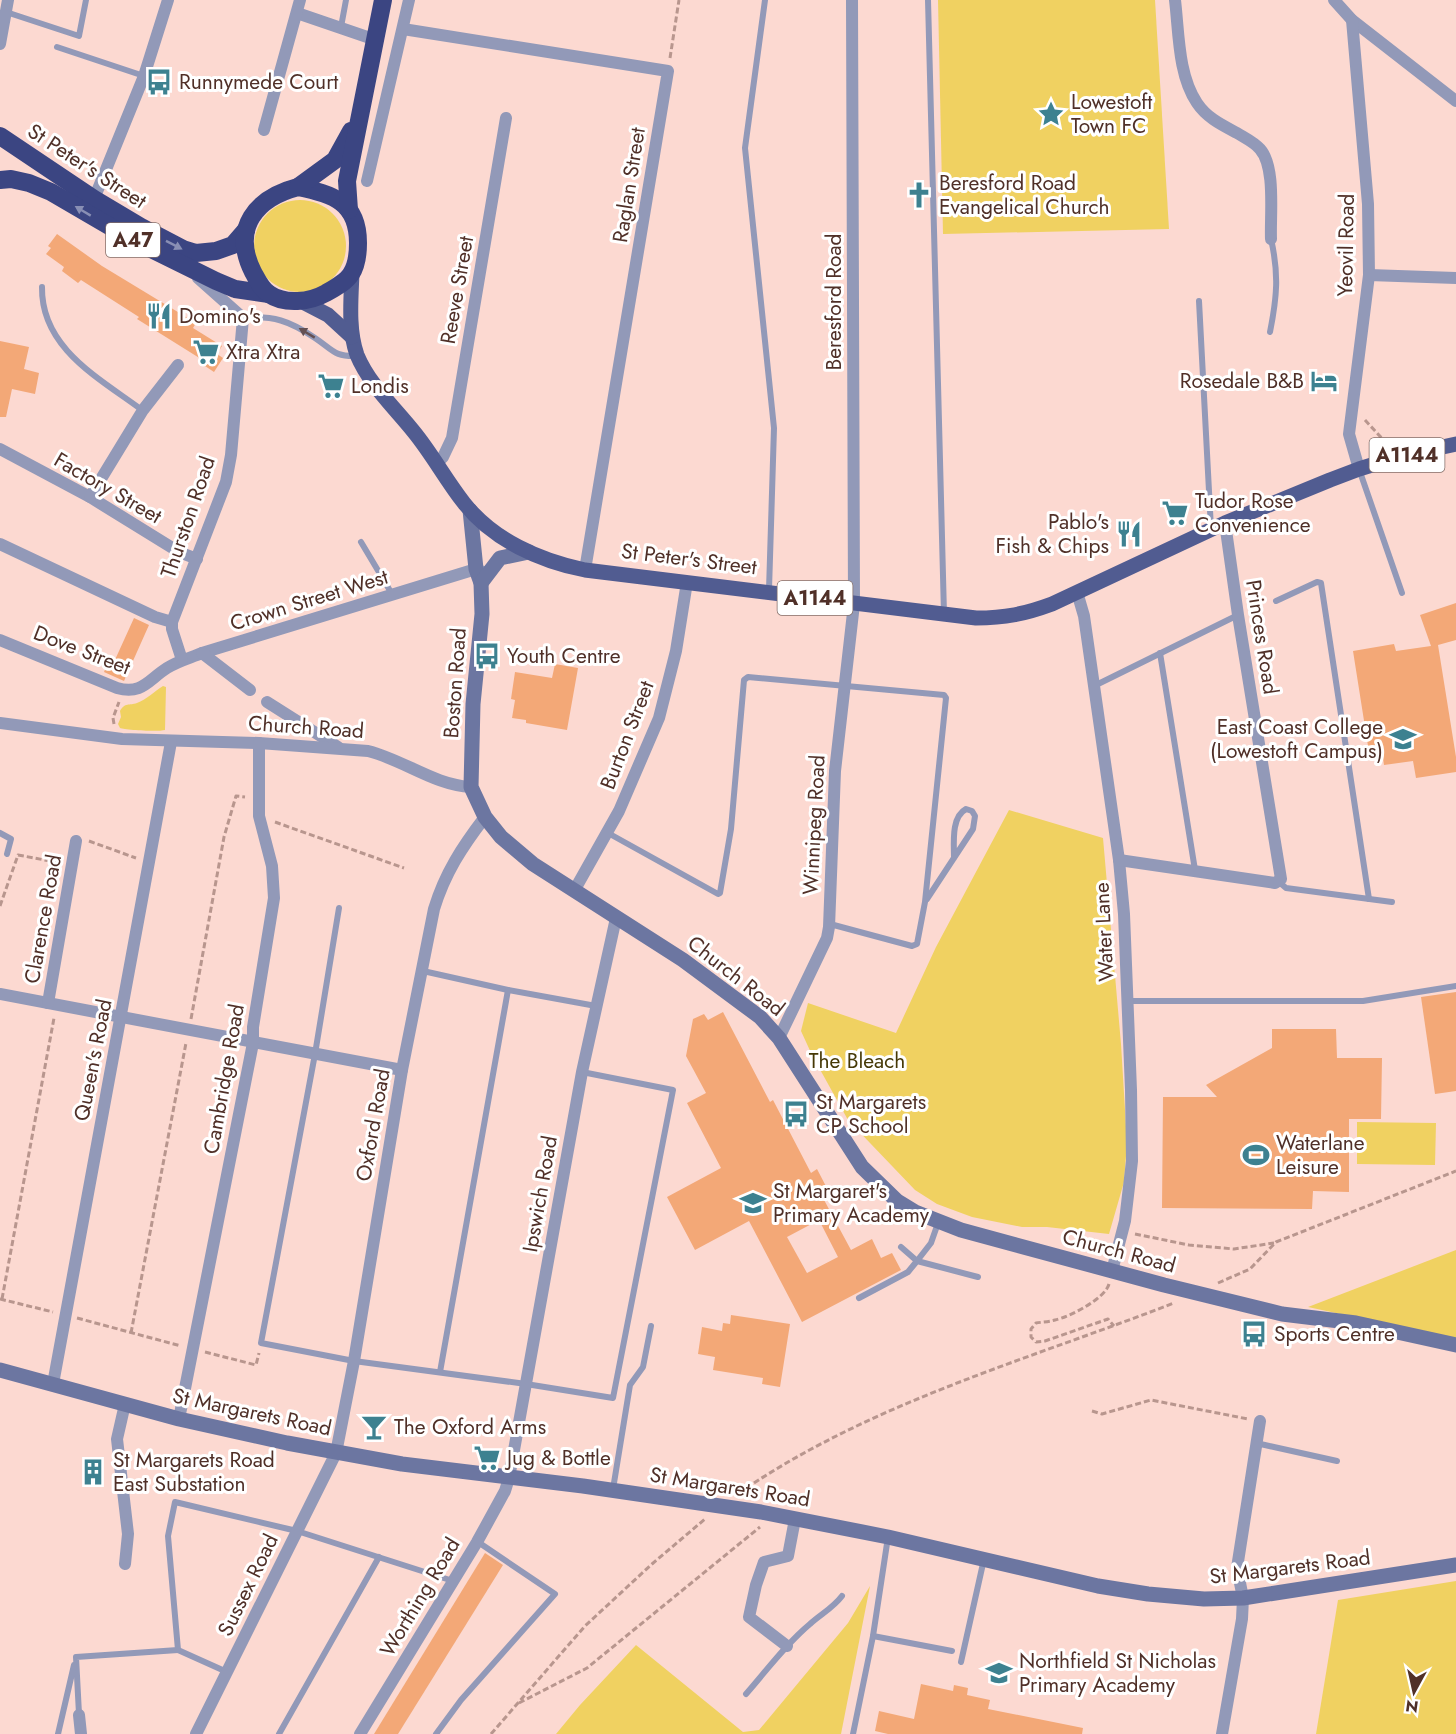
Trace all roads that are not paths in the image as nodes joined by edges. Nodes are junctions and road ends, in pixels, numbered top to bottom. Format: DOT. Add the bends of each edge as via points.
graph roads {
  1 [pos="86,0"];
  2 [pos="168,0"];
  3 [pos="300,0"];
  4 [pos="346,0"];
  5 [pos="383,0"];
  6 [pos="409,0"];
  7 [pos="765,0"];
  8 [pos="852,0"];
  9 [pos="928,0"];
  10 [pos="1175,0"];
  11 [pos="1334,0"];
  12 [pos="7,6"];
  13 [pos="297,13"];
  14 [pos="1352,20"];
  15 [pos="341,27"];
  16 [pos="402,28"];
  17 [pos="373,39"];
  18 [pos="0,44"];
  19 [pos="57,46"];
  20 [pos="144,76"];
  21 [pos="1456,101"];
  22 [pos="506,118"];
  23 [pos="358,119"];
  24 [pos="264,130"];
  25 [pos="0,136"];
  26 [pos="0,180"];
  27 [pos="368,181"];
  28 [pos="298,187"];
  29 [pos="94,199"];
  30 [pos="349,210"];
  31 [pos="246,230"];
  32 [pos="1270,239"];
  33 [pos="184,266"];
  34 [pos="352,273"];
  35 [pos="1369,275"];
  36 [pos="1456,278"];
  37 [pos="42,287"];
  38 [pos="269,294"];
  39 [pos="301,301"];
  40 [pos="1199,301"];
  41 [pos="243,318"];
  42 [pos="1270,332"];
  43 [pos="352,337"];
  44 [pos="358,356"];
  45 [pos="178,364"];
  46 [pos="142,410"];
  47 [pos="1456,444"];
  48 [pos="0,449"];
  49 [pos="437,463"];
  50 [pos="1359,469"];
  51 [pos="90,497"];
  52 [pos="470,510"];
  53 [pos="1218,526"];
  54 [pos="361,542"];
  55 [pos="0,544"];
  56 [pos="529,552"];
  57 [pos="196,559"];
  58 [pos="585,570"];
  59 [pos="481,575"];
  60 [pos="687,582"];
  61 [pos="769,591"];
  62 [pos="1077,592"];
  63 [pos="1402,593"];
  64 [pos="393,595"];
  65 [pos="1276,601"];
  66 [pos="854,604"];
  67 [pos="944,614"];
  68 [pos="1238,615"];
  69 [pos="172,622"];
  70 [pos="0,640"];
  71 [pos="202,653"];
  72 [pos="1160,653"];
  73 [pos="182,660"];
  74 [pos="148,682"];
  75 [pos="845,686"];
  76 [pos="1094,687"];
  77 [pos="250,690"];
  78 [pos="267,702"];
  79 [pos="0,723"];
  80 [pos="171,742"];
  81 [pos="259,743"];
  82 [pos="339,748"];
  83 [pos="471,787"];
  84 [pos="485,817"];
  85 [pos="0,833"];
  86 [pos="608,833"];
  87 [pos="76,841"];
  88 [pos="7,855"];
  89 [pos="954,858"];
  90 [pos="1119,860"];
  91 [pos="1195,871"];
  92 [pos="1278,882"];
  93 [pos="574,891"];
  94 [pos="1369,899"];
  95 [pos="925,902"];
  96 [pos="1392,902"];
  97 [pos="339,908"];
  98 [pos="616,918"];
  99 [pos="830,924"];
  100 [pos="423,971"];
  101 [pos="1456,986"];
  102 [pos="508,990"];
  103 [pos="0,994"];
  104 [pos="1127,1001"];
  105 [pos="53,1004"];
  106 [pos="596,1006"];
  107 [pos="121,1017"];
  108 [pos="779,1038"];
  109 [pos="253,1043"];
  110 [pos="315,1054"];
  111 [pos="402,1070"];
  112 [pos="582,1072"];
  113 [pos="938,1223"];
  114 [pos="901,1247"];
  115 [pos="917,1261"];
  116 [pos="1112,1271"];
  117 [pos="978,1277"];
  118 [pos="859,1298"];
  119 [pos="651,1326"];
  120 [pos="1456,1344"];
  121 [pos="354,1361"];
  122 [pos="0,1370"];
  123 [pos="440,1372"];
  124 [pos="53,1384"];
  125 [pos="526,1384"];
  126 [pos="124,1404"];
  127 [pos="179,1419"];
  128 [pos="1260,1421"];
  129 [pos="1256,1443"];
  130 [pos="336,1453"];
  131 [pos="1337,1461"];
  132 [pos="509,1478"];
  133 [pos="612,1490"];
  134 [pos="795,1519"];
  135 [pos="297,1531"];
  136 [pos="888,1536"];
  137 [pos="477,1542"];
  138 [pos="379,1557"];
  139 [pos="984,1559"];
  140 [pos="125,1564"];
  141 [pos="1456,1564"];
  142 [pos="453,1581"];
  143 [pos="842,1596"];
  144 [pos="1243,1598"];
  145 [pos="873,1636"];
  146 [pos="787,1646"];
  147 [pos="178,1650"];
  148 [pos="952,1651"];
  149 [pos="76,1657"];
  150 [pos="961,1662"];
  151 [pos="227,1672"];
  152 [pos="746,1694"];
  153 [pos="79,1715"];
  154 [pos="58,1734"];
  155 [pos="81,1734"];
  156 [pos="196,1734"];
  157 [pos="279,1734"];
  158 [pos="360,1734"];
  159 [pos="436,1734"];
  160 [pos="853,1734"];
  161 [pos="1222,1734"];
  1 -- 12 [label="lane" via="79,36"];
  2 -- 20 [label="street"];
  3 -- 13 [label="street"];
  4 -- 15 [label="lane"];
  5 -- 17 [label="highway"];
  6 -- 16 [label="street"];
  7 -- 61 [label="lane" via="745,148 774,428"];
  8 -- 66 [label="street, Beresford Road"];
  9 -- 67 [label="lane"];
  10 -- 32 [label="street" via="1184,67 1195,101 1210,118 1261,149 1266,161 1270,173"];
  11 -- 14 [label="street"];
  12 -- 18 [label="street"];
  13 -- 15 [label="street"];
  13 -- 24 [label="street"];
  14 -- 21 [label="street"];
  14 -- 35 [label="street, Yeovil Road" via="1368,204"];
  15 -- 17 [label="street"];
  16 -- 27 [label="street"];
  16 -- 58 [label="street, Raglan Street" via="668,71"];
  17 -- 23 [label="highway"];
  19 -- 20 [label="lane"];
  20 -- 29 [label="street"];
  22 -- 49 [label="street, Reeve Street" via="452,438"];
  23 -- 28 [label="highway" via="335,160"];
  23 -- 30 [label="highway" via="347,181"];
  25 -- 29 [label="highway, St Peter's Street / A47"];
  33 -- 26 [label="highway, St Peter's Street / A47, one-way" via="51,192 29,183"];
  28 -- 30 [label="highway" via="321,192 343,202"];
  28 -- 31 [label="highway" via="282,191 261,204"];
  29 -- 31 [label="highway, St Peter's Street / A47, one-way" via="196,253 233,245"];
  30 -- 34 [label="highway" via="358,232 358,255"];
  31 -- 38 [label="highway" via="248,262"];
  32 -- 42 [label="lane" via="1277,296"];
  33 -- 38 [label="highway, St Peter's Street / A47" via="234,289"];
  33 -- 41 [label="street"];
  34 -- 39 [label="highway" via="329,292"];
  34 -- 43 [label="main road, St Peter's Street / A1144"];
  35 -- 36 [label="street"];
  35 -- 50 [label="street, Yeovil Road" via="1349,435"];
  37 -- 46 [label="lane" via="42,304 57,339 69,354"];
  38 -- 39 [label="highway"];
  39 -- 43 [label="main road, St Peter's Street / A1144" via="328,315"];
  40 -- 53 [label="lane"];
  44 -- 41 [label="lane, one-way" via="335,354 307,333 278,319"];
  41 -- 57 [label="street, Thurston Road" via="226,482"];
  43 -- 44 [label="main road, St Peter's Street / A1144"];
  44 -- 49 [label="main road, St Peter's Street / A1144"];
  45 -- 46 [label="street"];
  46 -- 51 [label="street"];
  47 -- 50 [label="main road, St Peter's Street / A1144"];
  48 -- 51 [label="street, Factory Street"];
  49 -- 52 [label="main road, St Peter's Street / A1144"];
  50 -- 53 [label="main road, St Peter's Street / A1144"];
  50 -- 63 [label="lane"];
  51 -- 57 [label="street, Factory Street"];
  52 -- 56 [label="main road, St Peter's Street / A1144" via="511,544"];
  52 -- 59 [label="main road, Boston Road"];
  53 -- 62 [label="main road, St Peter's Street / A1144"];
  53 -- 68 [label="street, Princes Road"];
  54 -- 64 [label="lane"];
  55 -- 69 [label="street"];
  56 -- 58 [label="main road, St Peter's Street / A1144"];
  56 -- 59 [label="main road" via="500,558"];
  57 -- 69 [label="street, Thurston Road"];
  58 -- 60 [label="main road, St Peter's Street / A1144"];
  59 -- 64 [label="street, Crown Street West"];
  59 -- 83 [label="main road, Boston Road"];
  60 -- 61 [label="main road, St Peter's Street / A1144"];
  60 -- 86 [label="street, Burton Street" via="676,651 659,718"];
  61 -- 66 [label="main road, St Peter's Street / A1144"];
  62 -- 67 [label="main road, St Peter's Street / A1144" via="1024,614 1000,618"];
  62 -- 76 [label="street, Water Lane"];
  64 -- 71 [label="street, Crown Street West"];
  65 -- 94 [label="lane" via="1321,583"];
  66 -- 67 [label="main road, St Peter's Street / A1144"];
  66 -- 75 [label="street, Winnipeg Road"];
  68 -- 72 [label="lane"];
  68 -- 92 [label="street, Princes Road" via="1281,879"];
  69 -- 73 [label="street"];
  70 -- 74 [label="street, Dove Street" via="123,689 139,689"];
  71 -- 73 [label="street, Crown Street West"];
  71 -- 77 [label="street"];
  72 -- 76 [label="lane"];
  72 -- 91 [label="lane"];
  73 -- 74 [label="street, Crown Street West"];
  75 -- 86 [label="lane" via="748,677 744,680 731,829 720,893"];
  75 -- 95 [label="lane" via="946,698"];
  75 -- 99 [label="street, Winnipeg Road" via="835,771"];
  76 -- 90 [label="street, Water Lane"];
  78 -- 82 [label="street"];
  79 -- 80 [label="street, Church Road"];
  80 -- 81 [label="street, Church Road"];
  80 -- 107 [label="street, Queen's Road"];
  81 -- 82 [label="street, Church Road"];
  81 -- 109 [label="street, Cambridge Road" via="259,816 272,866 274,898"];
  82 -- 83 [label="street, Church Road" via="386,756 444,782"];
  83 -- 84 [label="main road, Church Road"];
  84 -- 93 [label="main road, Church Road" via="501,837 533,864"];
  84 -- 100 [label="street, Oxford Road" via="442,883"];
  85 -- 88 [label="lane" via="11,839"];
  86 -- 93 [label="street, Burton Street"];
  87 -- 105 [label="street, Clarence Road"];
  89 -- 89 [label="lane" via="975,823 972,811 966,809 958,816"];
  89 -- 95 [label="lane"];
  90 -- 91 [label="street"];
  90 -- 104 [label="street, Water Lane"];
  91 -- 92 [label="street"];
  92 -- 94 [label="lane" via="1287,888"];
  93 -- 98 [label="main road, Church Road"];
  94 -- 96 [label="lane"];
  95 -- 99 [label="lane" via="915,946"];
  97 -- 110 [label="lane"];
  98 -- 106 [label="street, Ipswich Road"];
  98 -- 108 [label="main road, Church Road" via="732,995"];
  99 -- 108 [label="street, Winnipeg Road"];
  100 -- 102 [label="lane"];
  100 -- 111 [label="street, Oxford Road"];
  101 -- 104 [label="lane" via="1364,1001"];
  102 -- 106 [label="lane"];
  102 -- 123 [label="lane"];
  103 -- 105 [label="street"];
  104 -- 116 [label="street, Water Lane" via="1132,1161"];
  105 -- 107 [label="street"];
  106 -- 112 [label="street, Ipswich Road"];
  107 -- 109 [label="street"];
  107 -- 124 [label="street, Queen's Road"];
  108 -- 113 [label="main road, Church Road" via="862,1167 897,1201"];
  109 -- 110 [label="street"];
  109 -- 127 [label="street, Cambridge Road"];
  110 -- 111 [label="street"];
  110 -- 121 [label="lane" via="261,1343"];
  111 -- 121 [label="street, Oxford Road"];
  112 -- 125 [label="street, Ipswich Road"];
  112 -- 125 [label="lane" via="673,1090 613,1398"];
  113 -- 115 [label="lane" via="931,1243"];
  113 -- 116 [label="main road, Church Road"];
  114 -- 115 [label="lane"];
  115 -- 117 [label="lane"];
  115 -- 118 [label="lane" via="908,1272"];
  116 -- 120 [label="main road, Church Road" via="1282,1314 1356,1323"];
  119 -- 133 [label="lane" via="643,1367 630,1385"];
  121 -- 123 [label="lane"];
  121 -- 130 [label="street, Oxford Road"];
  122 -- 124 [label="main road, St Margarets Road"];
  123 -- 125 [label="lane"];
  124 -- 126 [label="main road, St Margarets Road"];
  125 -- 132 [label="street, Ipswich Road"];
  126 -- 127 [label="main road, St Margarets Road"];
  126 -- 140 [label="street" via="117,1439 128,1534"];
  127 -- 130 [label="main road, St Margarets Road"];
  128 -- 129 [label="street"];
  129 -- 131 [label="lane"];
  129 -- 144 [label="street" via="1237,1568"];
  130 -- 132 [label="main road, St Margarets Road"];
  130 -- 135 [label="street, Sussex Road"];
  132 -- 133 [label="main road, St Margarets Road"];
  132 -- 137 [label="street, Worthing Road"];
  133 -- 134 [label="main road, St Margarets Road"];
  134 -- 136 [label="main road, St Margarets Road"];
  134 -- 146 [label="street" via="788,1556 764,1562 750,1617"];
  135 -- 138 [label="lane"];
  135 -- 147 [label="lane" via="175,1502 168,1536"];
  135 -- 151 [label="street, Sussex Road"];
  136 -- 139 [label="main road, St Margarets Road"];
  136 -- 145 [label="lane"];
  137 -- 142 [label="street, Worthing Road"];
  137 -- 159 [label="lane" via="555,1594"];
  138 -- 142 [label="lane"];
  138 -- 157 [label="lane"];
  139 -- 144 [label="main road, St Margarets Road" via="1148,1594"];
  139 -- 150 [label="lane"];
  141 -- 144 [label="main road, St Margarets Road"];
  142 -- 158 [label="street, Worthing Road"];
  143 -- 146 [label="lane"];
  144 -- 161 [label="street"];
  145 -- 148 [label="lane"];
  145 -- 160 [label="lane"];
  146 -- 152 [label="lane"];
  147 -- 149 [label="lane"];
  147 -- 151 [label="lane"];
  149 -- 153 [label="lane"];
  149 -- 154 [label="lane"];
  151 -- 156 [label="street, Sussex Road"];
  153 -- 155 [label="street"];
}
